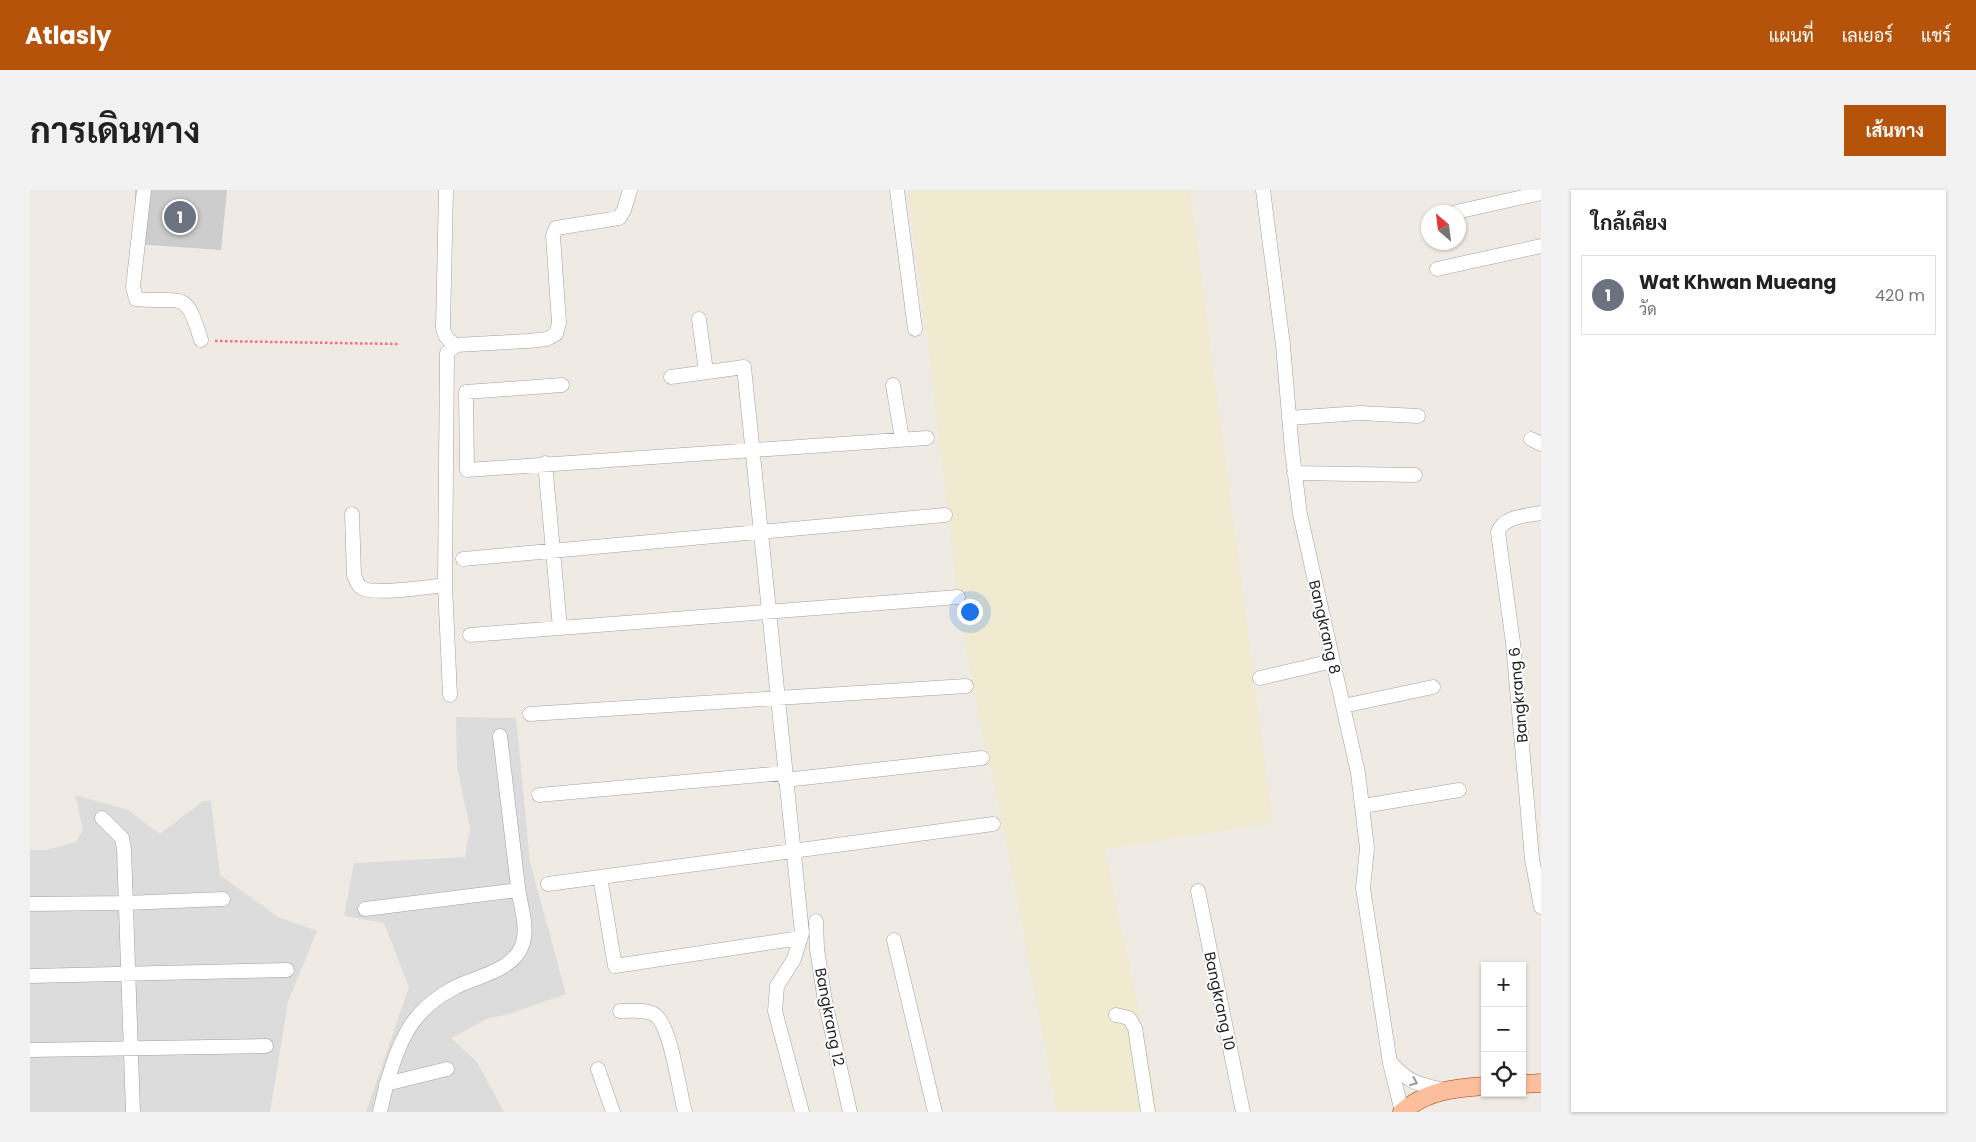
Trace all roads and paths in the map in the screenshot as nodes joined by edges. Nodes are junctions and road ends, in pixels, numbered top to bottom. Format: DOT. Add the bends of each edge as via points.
graph roads {
  1 [pos="144,190"];
  2 [pos="446,190"];
  3 [pos="630,190"];
  4 [pos="897,190"];
  5 [pos="1263,190"];
  6 [pos="1541,193"];
  7 [pos="1466,210"];
  8 [pos="1541,246"];
  9 [pos="1437,269"];
  10 [pos="699,319"];
  11 [pos="915,330"];
  12 [pos="201,340"];
  13 [pos="398,344"];
  14 [pos="456,345"];
  15 [pos="706,372"];
  16 [pos="672,377"];
  17 [pos="562,385"];
  18 [pos="893,385"];
  19 [pos="1418,416"];
  20 [pos="1289,418"];
  21 [pos="927,438"];
  22 [pos="902,440"];
  23 [pos="752,450"];
  24 [pos="545,463"];
  25 [pos="1294,472"];
  26 [pos="1415,475"];
  27 [pos="1541,513"];
  28 [pos="352,514"];
  29 [pos="946,514"];
  30 [pos="760,532"];
  31 [pos="552,550"];
  32 [pos="462,559"];
  33 [pos="445,585"];
  34 [pos="958,598"];
  35 [pos="768,612"];
  36 [pos="560,628"];
  37 [pos="470,635"];
  38 [pos="1333,661"];
  39 [pos="1260,678"];
  40 [pos="966,686"];
  41 [pos="1433,687"];
  42 [pos="450,695"];
  43 [pos="777,698"];
  44 [pos="1344,706"];
  45 [pos="530,714"];
  46 [pos="500,736"];
  47 [pos="982,758"];
  48 [pos="785,777"];
  49 [pos="1459,790"];
  50 [pos="539,795"];
  51 [pos="1363,806"];
  52 [pos="102,818"];
  53 [pos="993,824"];
  54 [pos="792,850"];
  55 [pos="600,877"];
  56 [pos="548,884"];
  57 [pos="518,890"];
  58 [pos="1198,891"];
  59 [pos="223,899"];
  60 [pos="126,903"];
  61 [pos="30,904"];
  62 [pos="1541,907"];
  63 [pos="365,909"];
  64 [pos="816,921"];
  65 [pos="800,938"];
  66 [pos="894,940"];
  67 [pos="287,970"];
  68 [pos="129,974"];
  69 [pos="30,976"];
  70 [pos="620,1010"];
  71 [pos="1116,1015"];
  72 [pos="266,1046"];
  73 [pos="132,1047"];
  74 [pos="30,1050"];
  75 [pos="1390,1063"];
  76 [pos="447,1069"];
  77 [pos="598,1069"];
  78 [pos="1541,1083"];
  79 [pos="386,1084"];
  80 [pos="1526,1084"];
  81 [pos="1481,1086"];
  82 [pos="1444,1090"];
  83 [pos="133,1112"];
  84 [pos="380,1112"];
  85 [pos="613,1112"];
  86 [pos="685,1112"];
  87 [pos="802,1112"];
  88 [pos="850,1112"];
  89 [pos="935,1112"];
  90 [pos="1148,1112"];
  91 [pos="1243,1112"];
  92 [pos="1402,1112"];
  1 -- 12 [label="street" via="134,295 136,299 180,300 189,306"];
  2 -- 14 [label="street" via="443,328 447,339"];
  3 -- 14 [label="street" via="618,218 556,228 553,236 559,323 556,334 547,339"];
  4 -- 11 [label="street"];
  5 -- 20 [label="street, Bangkrang 8"];
  6 -- 7 [label="street"];
  8 -- 9 [label="street"];
  10 -- 15 [label="street"];
  12 -- 13 [label="path"];
  14 -- 33 [label="street" via="447,353"];
  15 -- 16 [label="street"];
  15 -- 23 [label="street" via="744,367"];
  17 -- 24 [label="street" via="466,392 468,470"];
  18 -- 22 [label="street"];
  19 -- 20 [label="street" via="1360,413"];
  20 -- 25 [label="street, Bangkrang 8"];
  21 -- 22 [label="street"];
  22 -- 23 [label="street"];
  23 -- 24 [label="street"];
  23 -- 30 [label="street"];
  24 -- 31 [label="street"];
  25 -- 26 [label="street"];
  25 -- 38 [label="street, Bangkrang 8" via="1300,514"];
  27 -- 62 [label="street, Bangkrang 6" via="1506,521 1498,532 1513,643 1532,859"];
  28 -- 33 [label="street" via="354,575 364,589 379,591"];
  29 -- 30 [label="street"];
  30 -- 31 [label="street"];
  30 -- 35 [label="street"];
  31 -- 32 [label="street"];
  31 -- 36 [label="street"];
  33 -- 42 [label="street"];
  34 -- 35 [label="street"];
  35 -- 36 [label="street"];
  35 -- 43 [label="street"];
  36 -- 37 [label="street"];
  38 -- 39 [label="street"];
  38 -- 44 [label="street, Bangkrang 8"];
  40 -- 43 [label="street"];
  41 -- 44 [label="street"];
  43 -- 45 [label="street"];
  43 -- 48 [label="street"];
  44 -- 51 [label="street, Bangkrang 8"];
  46 -- 57 [label="street"];
  47 -- 48 [label="street"];
  48 -- 50 [label="street"];
  48 -- 54 [label="street"];
  49 -- 51 [label="street"];
  51 -- 75 [label="street, Bangkrang 8" via="1367,848 1363,888"];
  52 -- 60 [label="street" via="122,838"];
  53 -- 54 [label="street"];
  54 -- 55 [label="street"];
  54 -- 65 [label="street" via="802,932"];
  55 -- 56 [label="street"];
  55 -- 65 [label="street" via="615,966"];
  57 -- 63 [label="street"];
  57 -- 79 [label="street" via="525,930 515,958 492,972 452,988 417,1017 407,1031"];
  58 -- 91 [label="street, Bangkrang 10"];
  59 -- 60 [label="street"];
  60 -- 61 [label="street"];
  60 -- 68 [label="street"];
  64 -- 88 [label="street, Bangkrang 12" via="825,1001"];
  65 -- 87 [label="street" via="794,960 777,986 775,1011"];
  66 -- 89 [label="street"];
  67 -- 68 [label="street"];
  68 -- 69 [label="street"];
  68 -- 73 [label="street"];
  70 -- 86 [label="street" via="645,1011 661,1020"];
  71 -- 90 [label="street" via="1129,1018 1135,1028"];
  72 -- 73 [label="street"];
  73 -- 74 [label="street"];
  73 -- 83 [label="street"];
  75 -- 82 [label="street, one-way" via="1405,1078 1419,1085"];
  75 -- 92 [label="street, Bangkrang 8"];
  76 -- 79 [label="street"];
  77 -- 85 [label="street"];
  78 -- 80 [label="main road"];
  79 -- 84 [label="street"];
  81 -- 82 [label="main road"];
  82 -- 92 [label="main road" via="1413,1102"];
}
